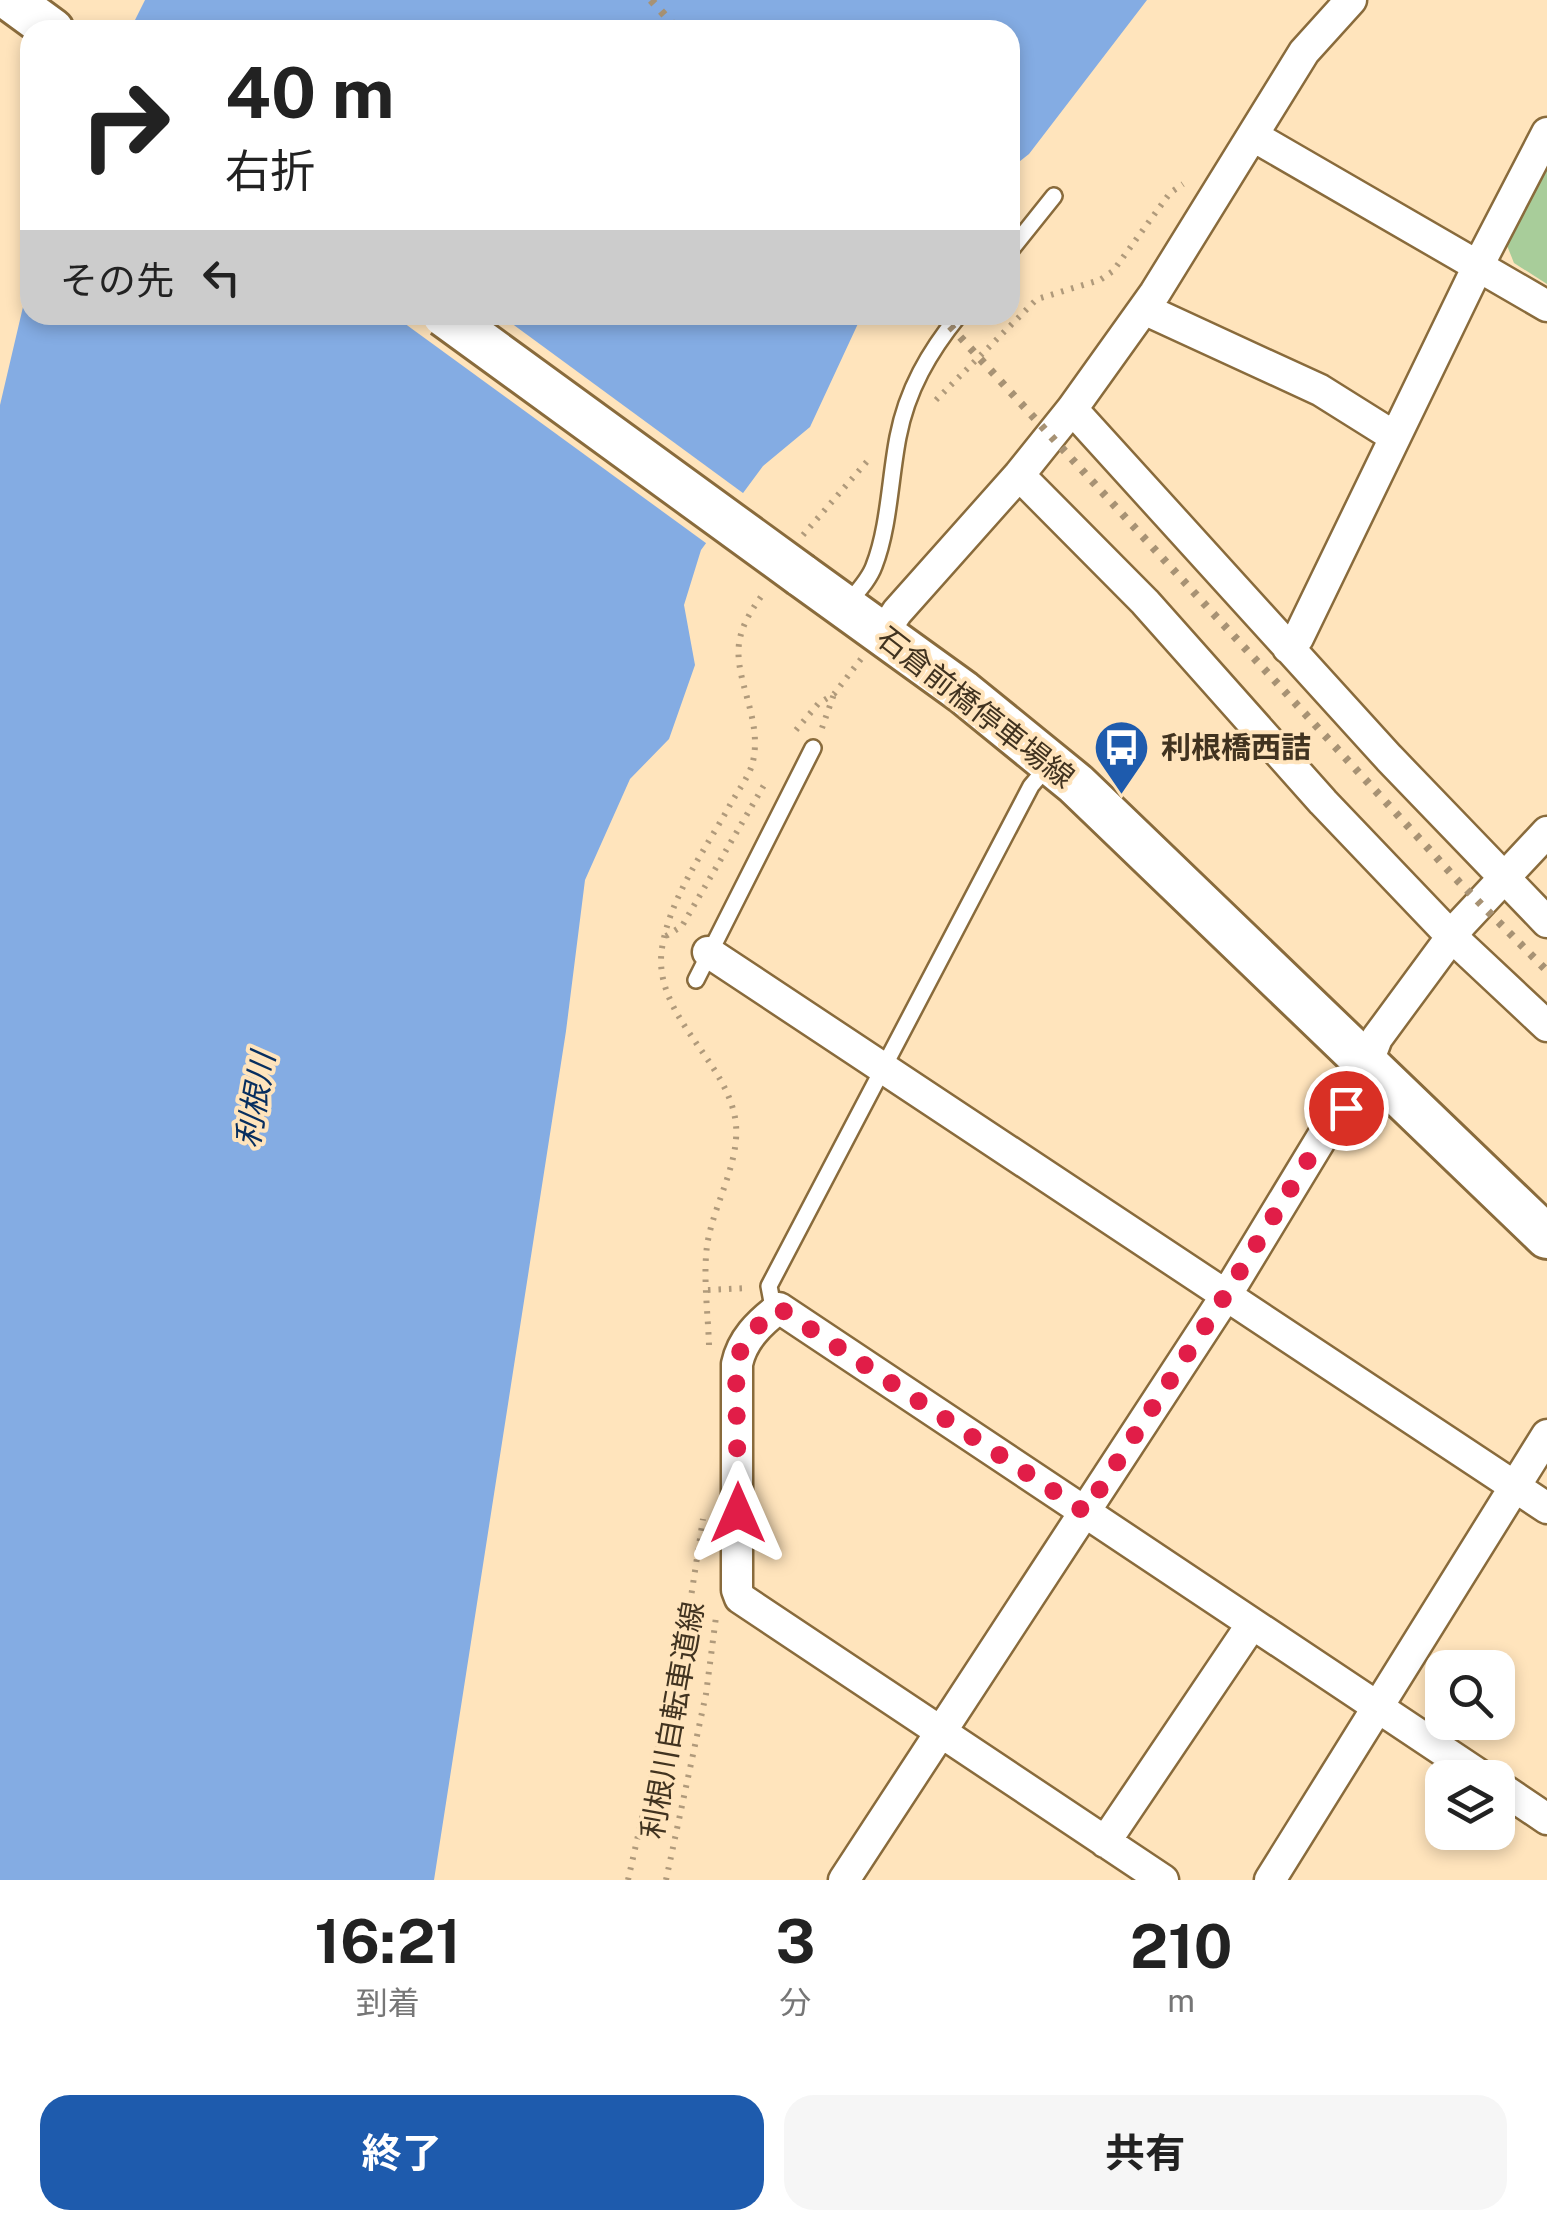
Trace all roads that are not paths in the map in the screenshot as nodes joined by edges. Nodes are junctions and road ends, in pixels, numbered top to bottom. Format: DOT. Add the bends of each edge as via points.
graph roads {
  1 [pos="11,0"];
  2 [pos="1351,0"];
  3 [pos="38,20"];
  4 [pos="1547,132"];
  5 [pos="1255,137"];
  6 [pos="1054,196"];
  7 [pos="1020,239"];
  8 [pos="1479,264"];
  9 [pos="1547,306"];
  10 [pos="1144,309"];
  11 [pos="458,325"];
  12 [pos="951,325"];
  13 [pos="1072,410"];
  14 [pos="1395,437"];
  15 [pos="1020,474"];
  16 [pos="846,606"];
  17 [pos="882,633"];
  18 [pos="1288,648"];
  19 [pos="813,748"];
  20 [pos="1051,762"];
  21 [pos="1547,832"];
  22 [pos="1504,879"];
  23 [pos="1547,922"];
  24 [pos="1452,937"];
  25 [pos="702,966"];
  26 [pos="1547,1026"];
  27 [pos="1367,1066"];
  28 [pos="886,1067"];
  29 [pos="1547,1238"];
  30 [pos="1226,1294"];
  31 [pos="779,1308"];
  32 [pos="1547,1434"];
  33 [pos="1515,1485"];
  34 [pos="1547,1508"];
  35 [pos="1085,1512"];
  36 [pos="1252,1624"];
  37 [pos="1378,1706"];
  38 [pos="942,1732"];
  39 [pos="1458,1760"];
  40 [pos="1515,1797"];
  41 [pos="1547,1819"];
  42 [pos="1105,1842"];
  43 [pos="844,1880"];
  44 [pos="1162,1880"];
  45 [pos="1270,1880"];
  1 -- 3 [label="main road"];
  2 -- 5 [label="street" via="1304,52"];
  4 -- 8 [label="street"];
  5 -- 8 [label="street"];
  5 -- 10 [label="street"];
  6 -- 7 [label="lane"];
  8 -- 9 [label="street"];
  8 -- 14 [label="street"];
  10 -- 13 [label="street"];
  10 -- 14 [label="street" via="1320,390"];
  11 -- 16 [label="main road, 石倉前橋停車場線, bridge"];
  12 -- 16 [label="lane" via="910,394 874,566"];
  13 -- 15 [label="street"];
  13 -- 18 [label="street"];
  14 -- 18 [label="street"];
  15 -- 17 [label="street"];
  15 -- 24 [label="street"];
  16 -- 17 [label="main road, 石倉前橋停車場線"];
  17 -- 20 [label="main road, 石倉前橋停車場線"];
  18 -- 22 [label="street"];
  19 -- 25 [label="lane"];
  20 -- 27 [label="main road, 石倉前橋停車場線"];
  20 -- 28 [label="lane" via="1031,786"];
  21 -- 22 [label="street"];
  22 -- 23 [label="street"];
  22 -- 24 [label="street"];
  24 -- 26 [label="street"];
  24 -- 27 [label="street" via="1377,1038"];
  25 -- 28 [label="street"];
  27 -- 29 [label="main road, 石倉前橋停車場線"];
  27 -- 30 [label="street" via="1355,1096 1324,1134"];
  28 -- 30 [label="street"];
  28 -- 31 [label="lane" via="770,1286"];
  30 -- 33 [label="street"];
  30 -- 35 [label="street"];
  31 -- 35 [label="street"];
  31 -- 38 [label="street" via="740,1347 736,1364 740,1598"];
  32 -- 33 [label="street"];
  33 -- 34 [label="street"];
  33 -- 37 [label="street"];
  35 -- 36 [label="street"];
  35 -- 38 [label="street"];
  36 -- 37 [label="street"];
  36 -- 42 [label="street"];
  37 -- 39 [label="street"];
  37 -- 45 [label="street"];
  38 -- 42 [label="street"];
  38 -- 43 [label="street"];
  40 -- 41 [label="street"];
  42 -- 44 [label="street"];
}
